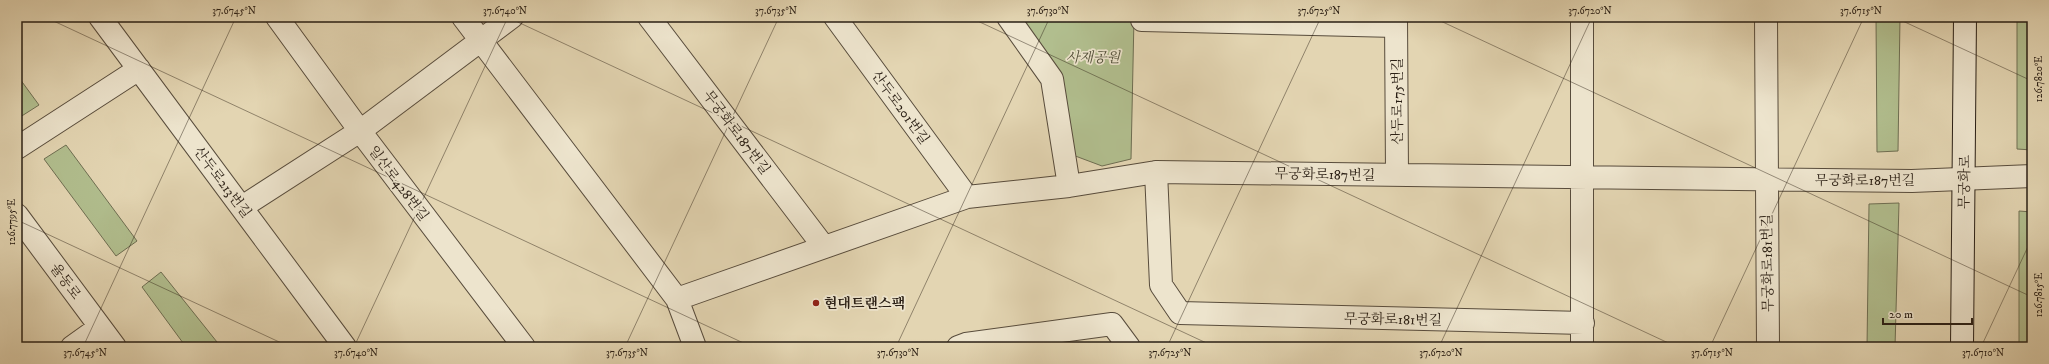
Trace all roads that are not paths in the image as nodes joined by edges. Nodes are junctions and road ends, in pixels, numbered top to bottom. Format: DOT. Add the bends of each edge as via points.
graph roads {
  1 [pos="100,17"];
  2 [pos="277,17"];
  3 [pos="463,17"];
  4 [pos="512,17"];
  5 [pos="649,17"];
  6 [pos="835,17"];
  7 [pos="1008,17"];
  8 [pos="1142,17"];
  9 [pos="1582,17"];
  10 [pos="1766,17"];
  11 [pos="1965,17"];
  12 [pos="1396,22"];
  13 [pos="481,42"];
  14 [pos="140,69"];
  15 [pos="360,132"];
  16 [pos="17,148"];
  17 [pos="1156,172"];
  18 [pos="1397,175"];
  19 [pos="2032,176"];
  20 [pos="1583,177"];
  21 [pos="1965,178"];
  22 [pos="1766,179"];
  23 [pos="1069,186"];
  24 [pos="967,197"];
  25 [pos="242,207"];
  26 [pos="17,215"];
  27 [pos="824,247"];
  28 [pos="677,299"];
  29 [pos="1582,323"];
  30 [pos="100,327"];
  31 [pos="72,347"];
  32 [pos="115,347"];
  33 [pos="345,347"];
  34 [pos="524,347"];
  35 [pos="695,347"];
  36 [pos="958,347"];
  37 [pos="1129,347"];
  38 [pos="1582,347"];
  39 [pos="1768,347"];
  40 [pos="1962,347"];
  1 -- 14 [label="street, 산두로213번길"];
  2 -- 15 [label="street, 일산로428번길"];
  3 -- 13 [label="street"];
  4 -- 13 [label="street"];
  5 -- 27 [label="street, 무궁화로187번길"];
  6 -- 24 [label="street, 산두로201번길"];
  7 -- 23 [label="street" via="1052,79"];
  8 -- 12 [label="street, 산두로175번길" via="1142,20"];
  9 -- 20 [label="street"];
  10 -- 22 [label="street"];
  11 -- 21 [label="street, 무궁화로"];
  12 -- 18 [label="street, 산두로175번길"];
  13 -- 15 [label="street"];
  13 -- 28 [label="street"];
  14 -- 16 [label="street"];
  14 -- 25 [label="street, 산두로213번길"];
  15 -- 25 [label="street"];
  15 -- 34 [label="street, 일산로428번길"];
  17 -- 18 [label="street, 무궁화로187번길"];
  17 -- 23 [label="street, 무궁화로187번길"];
  17 -- 29 [label="street, 무궁화로181번길" via="1161,286 1180,313"];
  18 -- 20 [label="street, 무궁화로187번길"];
  19 -- 21 [label="street, 무궁화로187번길"];
  20 -- 22 [label="street, 무궁화로187번길"];
  20 -- 29 [label="street"];
  21 -- 22 [label="street, 무궁화로187번길" via="1912,181"];
  21 -- 40 [label="street, 무궁화로"];
  22 -- 39 [label="street, 무궁화로181번길"];
  23 -- 24 [label="street, 무궁화로187번길"];
  24 -- 27 [label="street, 무궁화로187번길"];
  25 -- 33 [label="street, 산두로213번길"];
  26 -- 30 [label="street, 율동로"];
  27 -- 28 [label="street, 무궁화로187번길"];
  28 -- 35 [label="street"];
  29 -- 38 [label="street"];
  30 -- 31 [label="street"];
  30 -- 32 [label="street, 율동로"];
  36 -- 37 [label="street" via="1112,324"];
}
